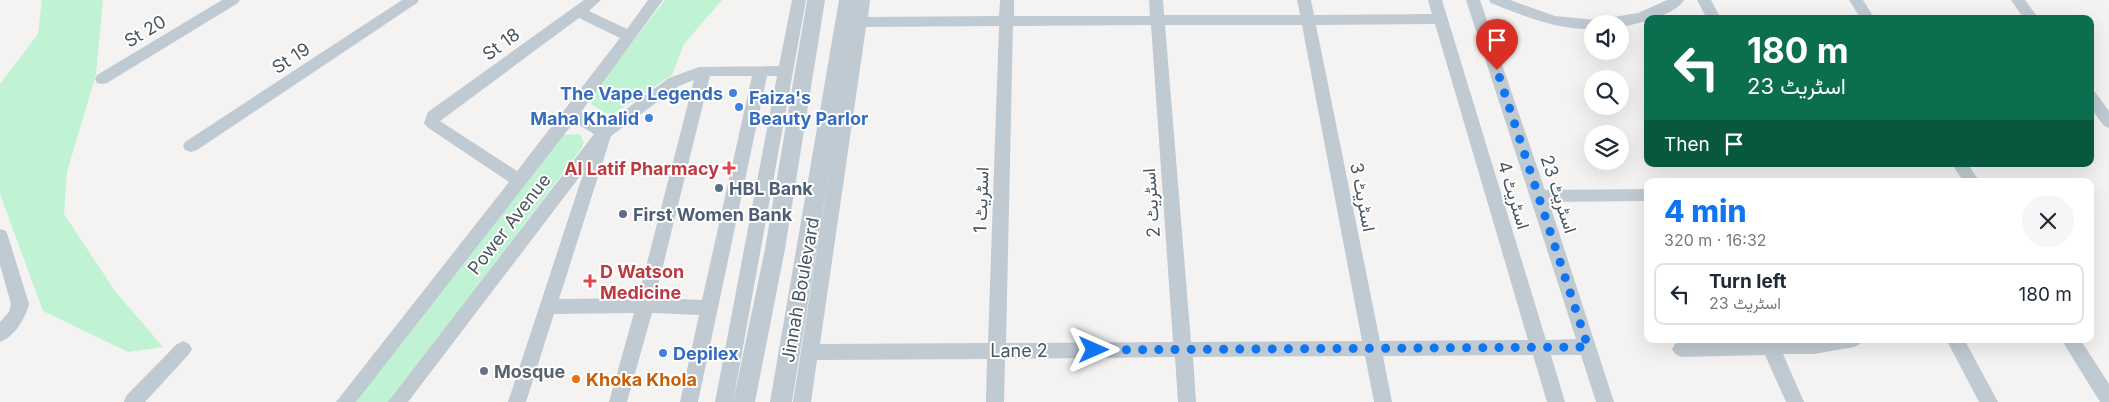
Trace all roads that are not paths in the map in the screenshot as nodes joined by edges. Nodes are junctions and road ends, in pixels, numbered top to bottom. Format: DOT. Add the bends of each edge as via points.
graph roads {
  1 [pos="233,0"];
  2 [pos="412,0"];
  3 [pos="594,0"];
  4 [pos="656,0"];
  5 [pos="799,0"];
  6 [pos="816,0"];
  7 [pos="848,0"];
  8 [pos="863,0"];
  9 [pos="1007,0"];
  10 [pos="1156,0"];
  11 [pos="1304,0"];
  12 [pos="1435,0"];
  13 [pos="1473,0"];
  14 [pos="1496,0"];
  15 [pos="1677,0"];
  16 [pos="1704,0"];
  17 [pos="1856,0"];
  18 [pos="2018,0"];
  19 [pos="578,12"];
  20 [pos="1648,15"];
  21 [pos="1712,15"];
  22 [pos="1865,15"];
  23 [pos="2029,15"];
  24 [pos="1644,17"];
  25 [pos="1440,19"];
  26 [pos="1157,20"];
  27 [pos="1308,20"];
  28 [pos="1629,20"];
  29 [pos="1006,21"];
  30 [pos="860,22"];
  31 [pos="1584,23"];
  32 [pos="629,36"];
  33 [pos="785,70"];
  34 [pos="704,71"];
  35 [pos="761,71"];
  36 [pos="102,79"];
  37 [pos="2094,101"];
  38 [pos="572,113"];
  39 [pos="2109,122"];
  40 [pos="604,133"];
  41 [pos="191,146"];
  42 [pos="1962,167"];
  43 [pos="1969,178"];
  44 [pos="519,180"];
  45 [pos="1644,195"];
  46 [pos="1539,196"];
  47 [pos="0,236"];
  48 [pos="646,305"];
  49 [pos="549,307"];
  50 [pos="710,308"];
  51 [pos="0,334"];
  52 [pos="1831,343"];
  53 [pos="1957,343"];
  54 [pos="2073,343"];
  55 [pos="1588,347"];
  56 [pos="1771,347"];
  57 [pos="1372,348"];
  58 [pos="1539,348"];
  59 [pos="183,349"];
  60 [pos="1681,349"];
  61 [pos="997,350"];
  62 [pos="1183,350"];
  63 [pos="810,352"];
  64 [pos="2109,400"];
  65 [pos="133,402"];
  66 [pos="345,402"];
  67 [pos="396,402"];
  68 [pos="517,402"];
  69 [pos="618,402"];
  70 [pos="689,402"];
  71 [pos="724,402"];
  72 [pos="744,402"];
  73 [pos="781,402"];
  74 [pos="802,402"];
  75 [pos="995,402"];
  76 [pos="1187,402"];
  77 [pos="1383,402"];
  78 [pos="1556,402"];
  79 [pos="1605,402"];
  80 [pos="1795,402"];
  81 [pos="1989,402"];
  1 -- 36 [label="street, St 20"];
  2 -- 41 [label="street, St 19"];
  3 -- 19 [label="street, St 18"];
  4 -- 32 [label="street, Power Avenue"];
  5 -- 33 [label="street"];
  6 -- 72 [label="street, Jinnah Boulevard" via="776,248"];
  7 -- 73 [label="street, Jinnah Boulevard"];
  8 -- 30 [label="street"];
  9 -- 29 [label="street, اسٹریٹ 1"];
  10 -- 26 [label="street, اسٹریٹ 2"];
  11 -- 27 [label="street, اسٹریٹ 3"];
  12 -- 25 [label="street, اسٹریٹ 4"];
  13 -- 46 [label="street, اسٹریٹ 23"];
  14 -- 31 [label="street" via="1538,16"];
  15 -- 20 [label="street"];
  16 -- 21 [label="street"];
  17 -- 22 [label="street"];
  18 -- 23 [label="street"];
  19 -- 32 [label="street"];
  19 -- 44 [label="street, St 18" via="431,120"];
  24 -- 28 [label="street"];
  25 -- 27 [label="street"];
  25 -- 58 [label="street, اسٹریٹ 4"];
  26 -- 27 [label="street"];
  26 -- 29 [label="street"];
  26 -- 62 [label="street, اسٹریٹ 2"];
  27 -- 57 [label="street, اسٹریٹ 3"];
  29 -- 30 [label="street"];
  29 -- 61 [label="street, اسٹریٹ 1"];
  30 -- 63 [label="street"];
  32 -- 38 [label="street, Power Avenue"];
  33 -- 35 [label="street, Power Avenue"];
  33 -- 71 [label="street"];
  34 -- 35 [label="street, Power Avenue"];
  34 -- 40 [label="street, Power Avenue" via="674,82"];
  34 -- 48 [label="street"];
  35 -- 50 [label="street"];
  37 -- 39 [label="street"];
  38 -- 40 [label="street"];
  38 -- 44 [label="street, Power Avenue"];
  40 -- 49 [label="street"];
  40 -- 67 [label="street, Power Avenue"];
  42 -- 43 [label="street"];
  44 -- 66 [label="street, Power Avenue"];
  45 -- 46 [label="street"];
  46 -- 55 [label="street, اسٹریٹ 23"];
  47 -- 51 [label="street" via="20,304 13,321"];
  48 -- 49 [label="street"];
  48 -- 50 [label="street"];
  48 -- 69 [label="street"];
  49 -- 68 [label="street"];
  50 -- 70 [label="street"];
  52 -- 56 [label="street"];
  53 -- 81 [label="street"];
  54 -- 64 [label="street"];
  55 -- 58 [label="street, Lane 2"];
  55 -- 79 [label="street, اسٹریٹ 23"];
  56 -- 60 [label="street"];
  56 -- 80 [label="street"];
  57 -- 58 [label="street, Lane 2"];
  57 -- 62 [label="street, Lane 2"];
  57 -- 77 [label="street, اسٹریٹ 3"];
  58 -- 78 [label="street, اسٹریٹ 4"];
  59 -- 65 [label="street"];
  61 -- 62 [label="street, Lane 2"];
  61 -- 63 [label="street, Lane 2"];
  61 -- 75 [label="street, اسٹریٹ 1"];
  62 -- 76 [label="street, اسٹریٹ 2"];
  63 -- 74 [label="street"];
}
